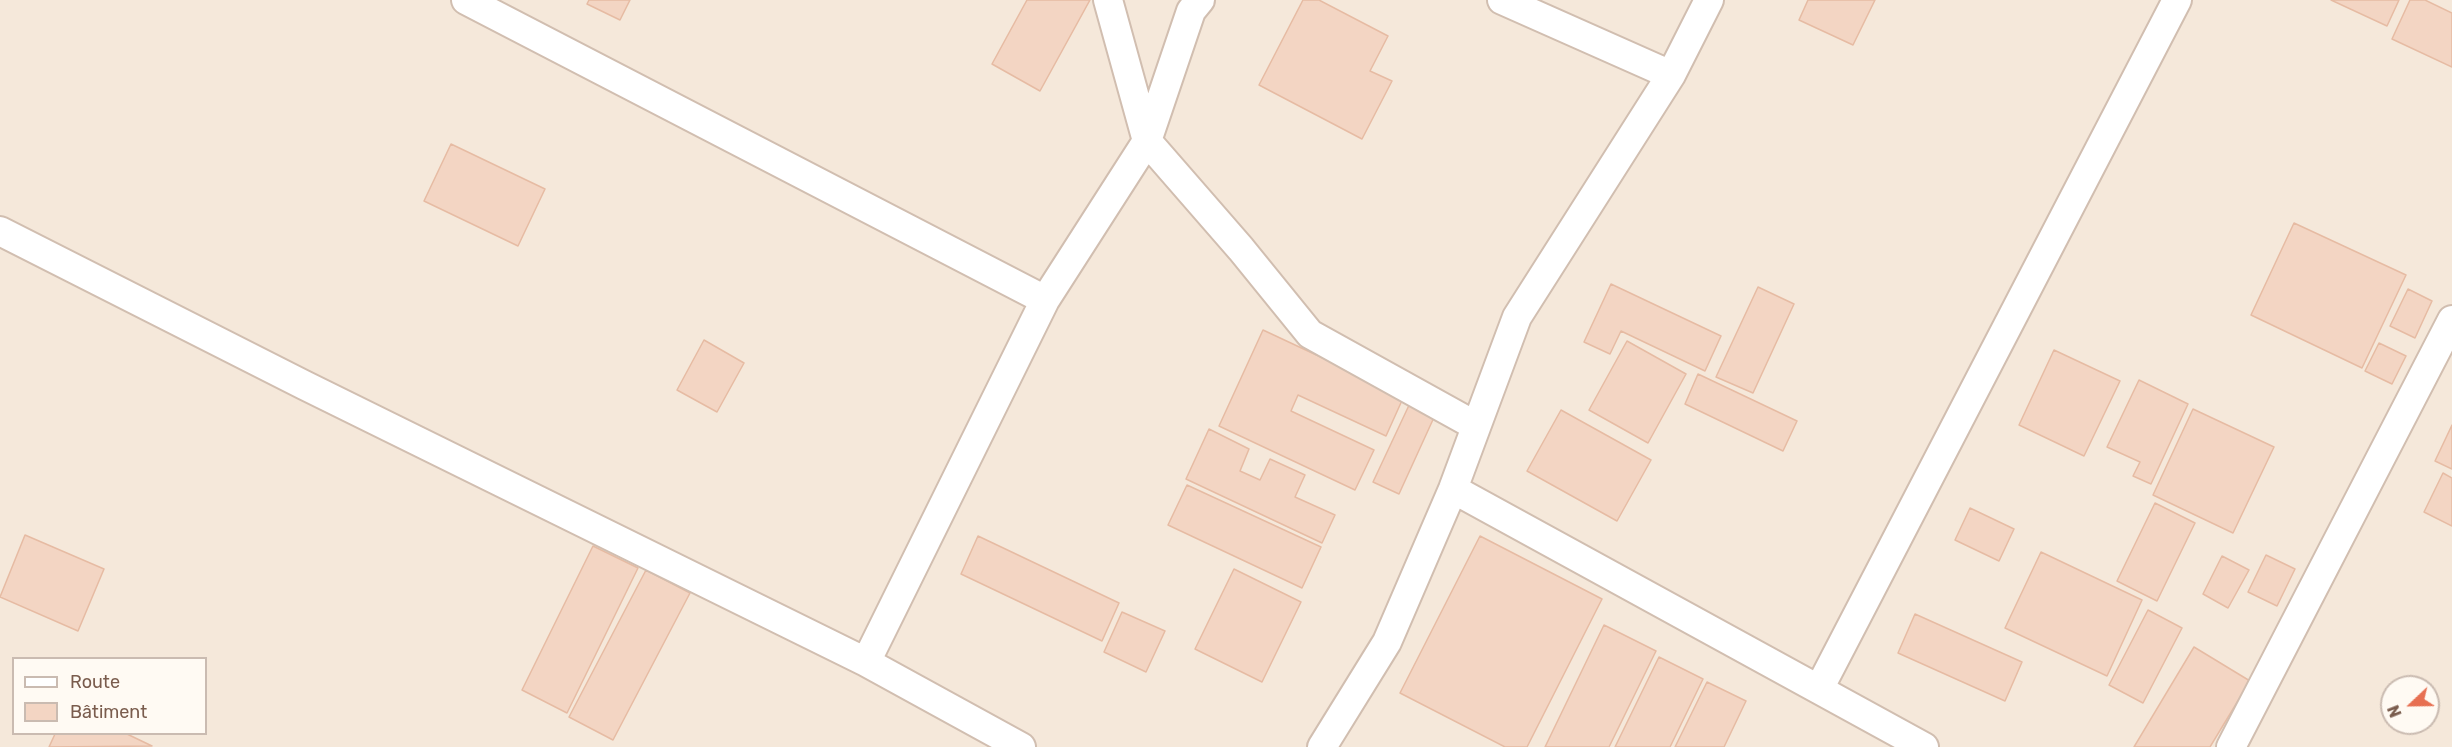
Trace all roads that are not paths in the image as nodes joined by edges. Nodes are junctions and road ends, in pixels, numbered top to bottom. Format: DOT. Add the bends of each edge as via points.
graph roads {
  1 [pos="466,0"];
  2 [pos="1108,0"];
  3 [pos="1200,0"];
  4 [pos="1502,0"];
  5 [pos="1710,0"];
  6 [pos="2176,0"];
  7 [pos="1671,75"];
  8 [pos="1147,141"];
  9 [pos="0,231"];
  10 [pos="1045,300"];
  11 [pos="2452,320"];
  12 [pos="1476,426"];
  13 [pos="1453,489"];
  14 [pos="866,662"];
  15 [pos="1819,689"];
  16 [pos="1021,747"];
  17 [pos="1322,747"];
  18 [pos="1924,747"];
  19 [pos="2231,747"];
  1 -- 10 [label="street"];
  2 -- 8 [label="street"];
  3 -- 8 [label="street" via="1191,11"];
  4 -- 7 [label="street"];
  5 -- 7 [label="street"];
  6 -- 15 [label="street"];
  7 -- 12 [label="street" via="1517,317"];
  8 -- 10 [label="street"];
  8 -- 12 [label="street" via="1310,334"];
  9 -- 14 [label="street"];
  10 -- 14 [label="street"];
  11 -- 19 [label="street"];
  12 -- 13 [label="street"];
  13 -- 15 [label="street"];
  13 -- 17 [label="street" via="1387,642"];
  14 -- 16 [label="street"];
  15 -- 18 [label="street"];
}
